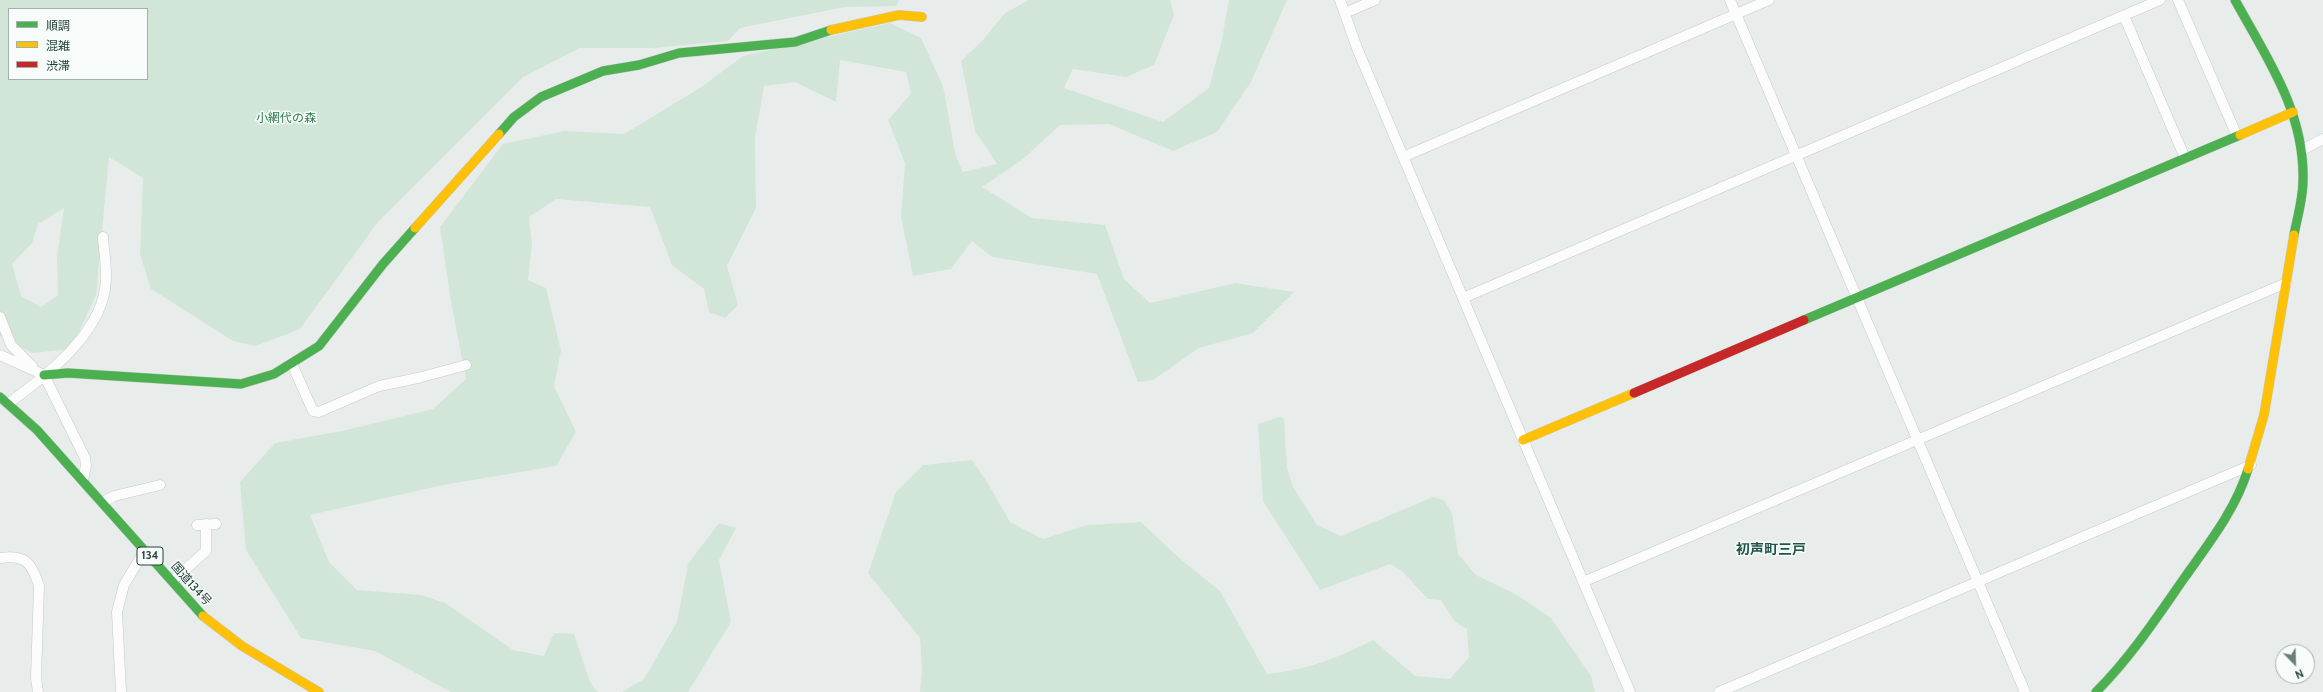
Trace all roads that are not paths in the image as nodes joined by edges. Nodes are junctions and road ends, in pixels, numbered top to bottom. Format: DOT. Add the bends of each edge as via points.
graph roads {
  1 [pos="1340,0"];
  2 [pos="1375,0"];
  3 [pos="1730,0"];
  4 [pos="1769,0"];
  5 [pos="2160,0"];
  6 [pos="2178,0"];
  7 [pos="2235,0"];
  8 [pos="1345,13"];
  9 [pos="1736,14"];
  10 [pos="2124,16"];
  11 [pos="922,17"];
  12 [pos="2293,112"];
  13 [pos="2237,136"];
  14 [pos="2323,139"];
  15 [pos="2302,150"];
  16 [pos="1796,156"];
  17 [pos="1403,157"];
  18 [pos="2185,158"];
  19 [pos="103,237"];
  20 [pos="2286,283"];
  21 [pos="1463,298"];
  22 [pos="1857,298"];
  23 [pos="0,317"];
  24 [pos="0,355"];
  25 [pos="292,364"];
  26 [pos="466,364"];
  27 [pos="41,373"];
  28 [pos="0,397"];
  29 [pos="9,403"];
  30 [pos="0,410"];
  31 [pos="1523,440"];
  32 [pos="1918,440"];
  33 [pos="2251,465"];
  34 [pos="83,480"];
  35 [pos="160,485"];
  36 [pos="103,502"];
  37 [pos="206,524"];
  38 [pos="145,550"];
  39 [pos="0,558"];
  40 [pos="172,581"];
  41 [pos="1583,582"];
  42 [pos="1978,582"];
  43 [pos="38,692"];
  44 [pos="121,692"];
  45 [pos="319,692"];
  46 [pos="1630,692"];
  47 [pos="1719,692"];
  48 [pos="2026,692"];
  49 [pos="2096,692"];
  1 -- 8 [label="street"];
  2 -- 8 [label="street"];
  3 -- 9 [label="street"];
  4 -- 9 [label="street"];
  5 -- 10 [label="street"];
  6 -- 13 [label="street"];
  7 -- 12 [label="main road" via="2280,82"];
  8 -- 17 [label="street"];
  9 -- 16 [label="street"];
  9 -- 17 [label="street"];
  10 -- 16 [label="street"];
  10 -- 18 [label="street"];
  11 -- 25 [label="main road" via="899,15 830,30 795,42 679,53 639,65 603,71 541,97 514,117 472,163 383,264 328,336 310,353"];
  12 -- 13 [label="main road"];
  12 -- 15 [label="main road"];
  13 -- 18 [label="main road"];
  14 -- 15 [label="street"];
  15 -- 20 [label="main road" via="2303,183"];
  16 -- 21 [label="street"];
  16 -- 22 [label="street"];
  17 -- 21 [label="street"];
  18 -- 22 [label="main road"];
  19 -- 27 [label="street" via="107,263 101,308 83,337"];
  20 -- 32 [label="street"];
  20 -- 33 [label="main road" via="2264,415"];
  21 -- 31 [label="street"];
  22 -- 31 [label="main road"];
  22 -- 32 [label="street"];
  23 -- 27 [label="street" via="11,345 23,359"];
  24 -- 27 [label="street"];
  25 -- 26 [label="street" via="313,410 319,412 379,386"];
  25 -- 27 [label="main road" via="274,374 241,384"];
  27 -- 29 [label="street"];
  27 -- 34 [label="street" via="85,458"];
  28 -- 29 [label="main road, 国道134号 / 134"];
  29 -- 30 [label="main road"];
  29 -- 34 [label="main road, 国道134号 / 134"];
  31 -- 41 [label="street"];
  32 -- 41 [label="street"];
  32 -- 42 [label="street"];
  33 -- 42 [label="street"];
  33 -- 49 [label="main road" via="2232,508 2213,537 2119,669"];
  34 -- 36 [label="main road, 国道134号 / 134"];
  35 -- 36 [label="street" via="114,496"];
  36 -- 38 [label="main road, 国道134号 / 134"];
  37 -- 40 [label="street" via="206,551"];
  38 -- 40 [label="main road, 国道134号 / 134"];
  38 -- 44 [label="street" via="124,586 117,612"];
  39 -- 43 [label="street" via="14,556 25,559 36,573 39,586 36,678"];
  40 -- 45 [label="main road, 国道134号 / 134" via="216,628 237,644"];
  41 -- 46 [label="street"];
  42 -- 47 [label="street"];
  42 -- 48 [label="street"];
}
